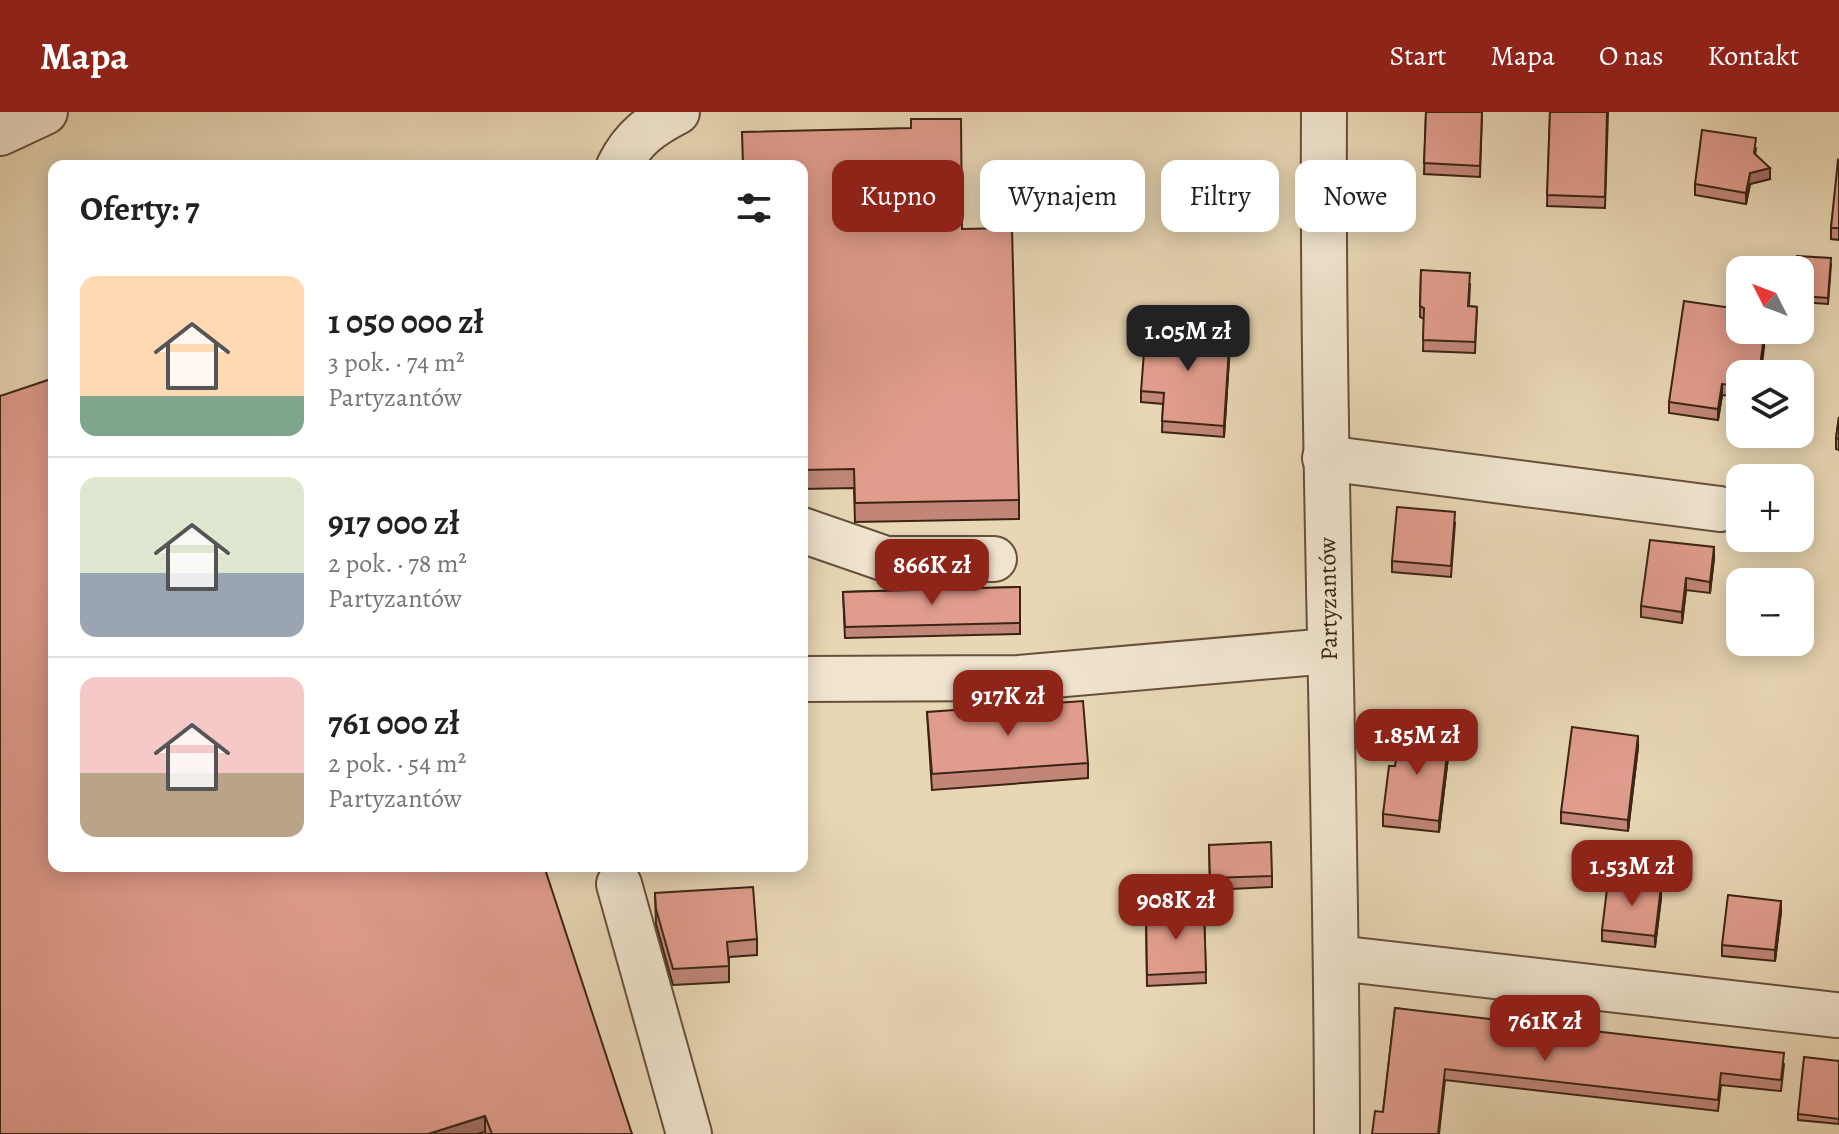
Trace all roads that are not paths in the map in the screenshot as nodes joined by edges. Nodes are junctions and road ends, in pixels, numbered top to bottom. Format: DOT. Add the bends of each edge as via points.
graph roads {
  1 [pos="45,112"];
  2 [pos="677,112"];
  3 [pos="1324,112"];
  4 [pos="0,133"];
  5 [pos="622,160"];
  6 [pos="1325,458"];
  7 [pos="1720,509"];
  8 [pos="808,532"];
  9 [pos="994,559"];
  10 [pos="1329,651"];
  11 [pos="808,679"];
  12 [pos="619,884"];
  13 [pos="1337,958"];
  14 [pos="1836,1015"];
  15 [pos="689,1134"];
  16 [pos="1337,1134"];
  1 -- 4 [label="street"];
  2 -- 5 [label="street" via="648,127"];
  3 -- 6 [label="street, Partyzantów"];
  6 -- 7 [label="street"];
  6 -- 10 [label="street, Partyzantów"];
  8 -- 9 [label="street" via="886,559"];
  10 -- 11 [label="street" via="1019,678"];
  10 -- 13 [label="street, Partyzantów"];
  12 -- 15 [label="street"];
  13 -- 14 [label="street"];
  13 -- 16 [label="street, Partyzantów"];
}
